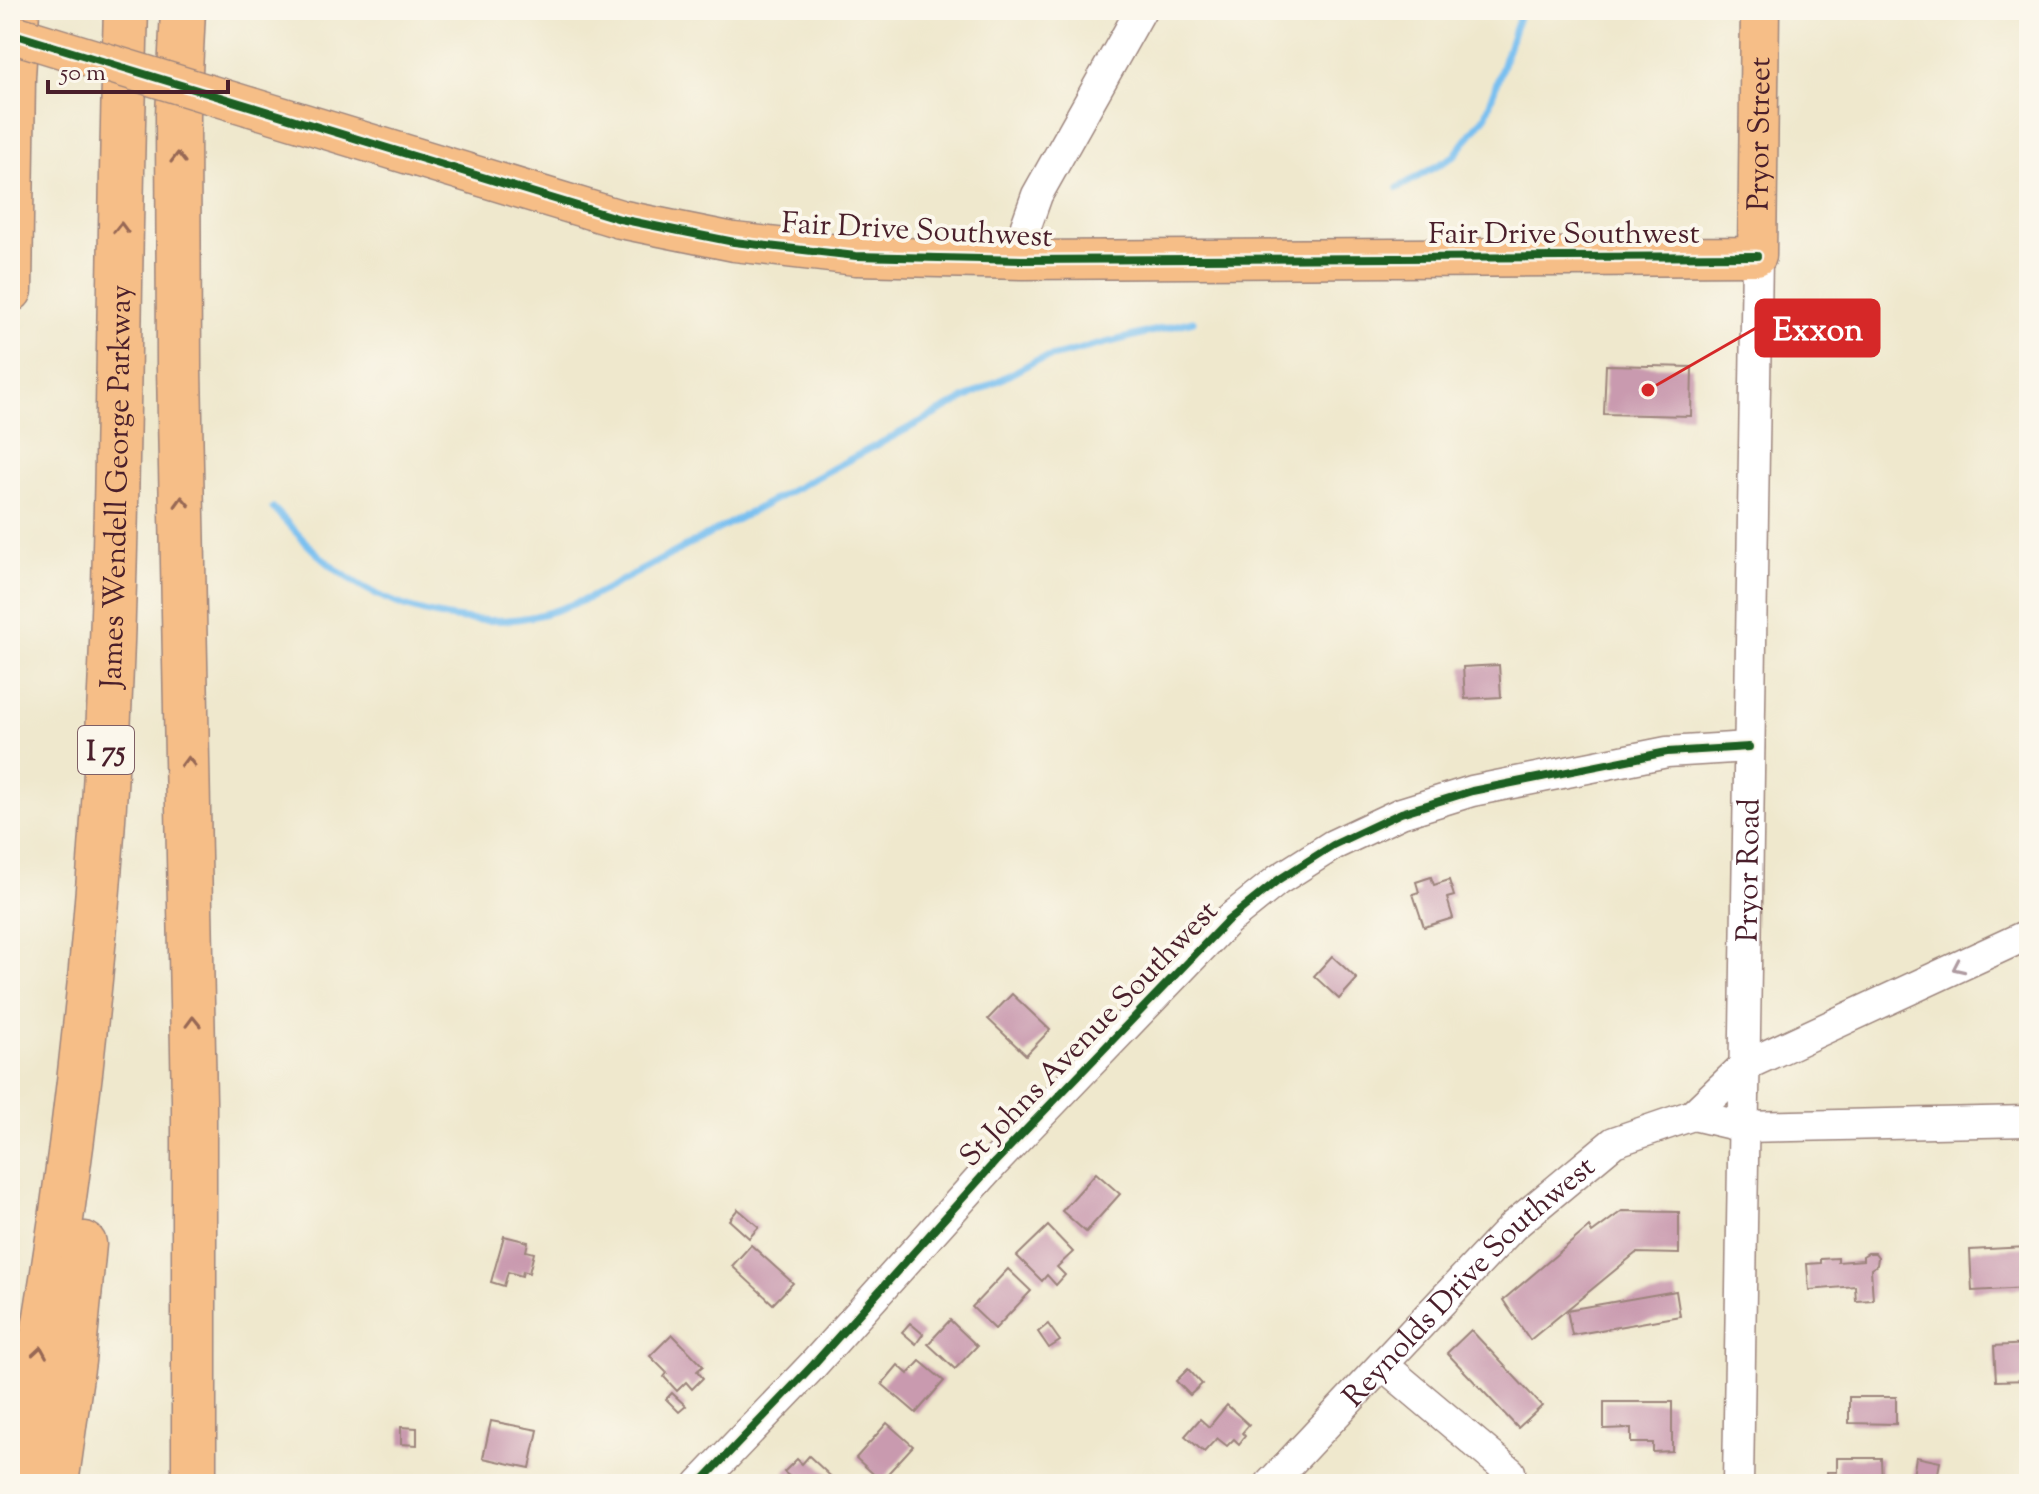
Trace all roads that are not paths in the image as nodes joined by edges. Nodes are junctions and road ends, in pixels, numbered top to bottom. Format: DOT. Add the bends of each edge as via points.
graph roads {
  1 [pos="17,10"];
  2 [pos="126,10"];
  3 [pos="183,10"];
  4 [pos="1141,10"];
  5 [pos="1760,10"];
  6 [pos="10,33"];
  7 [pos="1757,256"];
  8 [pos="1022,260"];
  9 [pos="10,290"];
  10 [pos="1749,747"];
  11 [pos="102,834"];
  12 [pos="2029,934"];
  13 [pos="1744,1066"];
  14 [pos="194,1100"];
  15 [pos="1693,1115"];
  16 [pos="2029,1121"];
  17 [pos="1744,1127"];
  18 [pos="1383,1365"];
  19 [pos="16,1484"];
  20 [pos="56,1484"];
  21 [pos="194,1484"];
  22 [pos="220,1484"];
  23 [pos="699,1484"];
  24 [pos="1270,1484"];
  25 [pos="1509,1484"];
  26 [pos="1738,1484"];
  1 -- 9 [label="highway"];
  11 -- 2 [label="highway, James Wendell George Parkway / I 75, one-way"];
  14 -- 3 [label="highway, one-way" via="179,368"];
  4 -- 8 [label="street" via="1037,195"];
  5 -- 7 [label="main road, Pryor Street"];
  6 -- 8 [label="main road, Fair Drive Southwest, bridge" via="620,219 734,242 856,256"];
  7 -- 8 [label="main road, Fair Drive Southwest"];
  7 -- 10 [label="street, Pryor Road"];
  10 -- 13 [label="street, Pryor Road"];
  10 -- 23 [label="street, St Johns Avenue Southwest" via="1667,752 1472,791 1401,813 1333,845 1278,880 1227,921 995,1162"];
  19 -- 11 [label="highway, James Wendell George Parkway / I 75, one-way" via="76,1114"];
  11 -- 20 [label="highway" via="86,1222"];
  12 -- 13 [label="street, one-way"];
  13 -- 15 [label="street"];
  13 -- 17 [label="street, Pryor Road"];
  14 -- 21 [label="highway"];
  14 -- 22 [label="highway"];
  15 -- 17 [label="street"];
  15 -- 18 [label="street, Reynolds Drive Southwest" via="1614,1142 1513,1226"];
  16 -- 17 [label="street"];
  17 -- 26 [label="street, Pryor Road"];
  18 -- 24 [label="street, Reynolds Drive Southwest"];
  18 -- 25 [label="street" via="1510,1472"];
}
